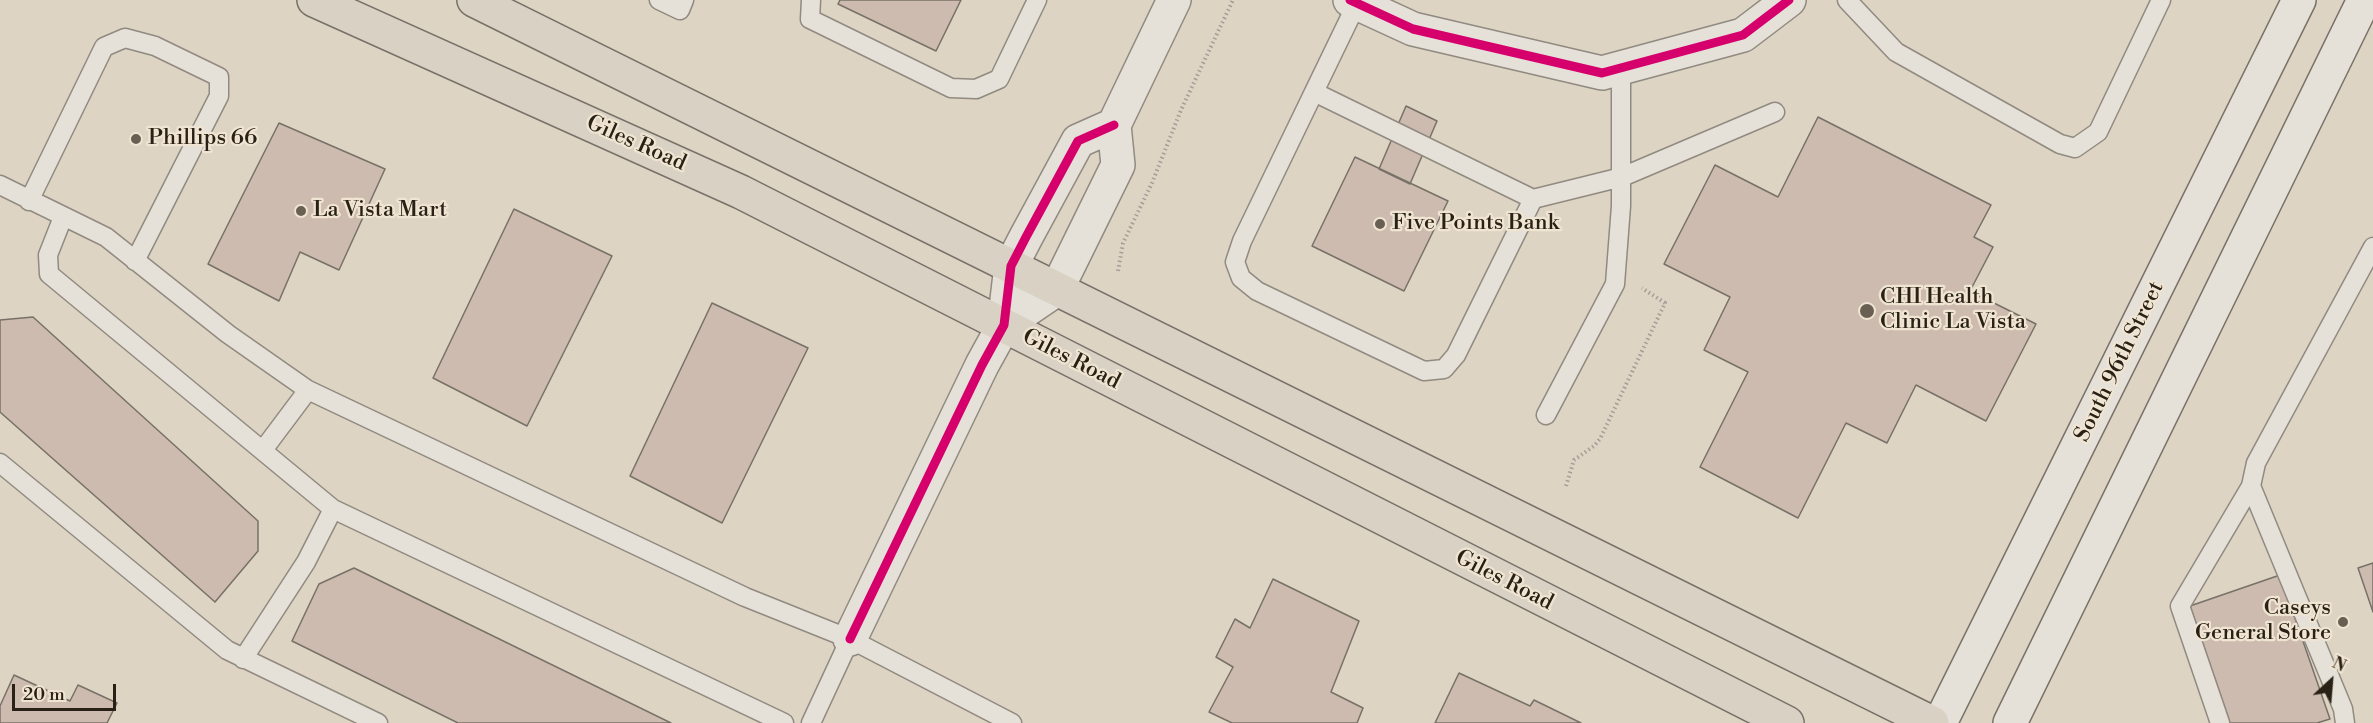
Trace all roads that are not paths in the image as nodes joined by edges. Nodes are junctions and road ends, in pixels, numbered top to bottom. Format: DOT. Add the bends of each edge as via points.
graph roads {
  1 [pos="314,0"];
  2 [pos="474,0"];
  3 [pos="659,0"];
  4 [pos="684,0"];
  5 [pos="812,0"];
  6 [pos="1037,0"];
  7 [pos="1174,0"];
  8 [pos="1789,0"];
  9 [pos="1847,0"];
  10 [pos="2161,0"];
  11 [pos="2299,0"];
  12 [pos="2364,0"];
  13 [pos="1354,2"];
  14 [pos="1621,67"];
  15 [pos="1314,92"];
  16 [pos="1776,112"];
  17 [pos="1114,125"];
  18 [pos="1622,177"];
  19 [pos="0,185"];
  20 [pos="1533,199"];
  21 [pos="29,201"];
  22 [pos="63,217"];
  23 [pos="2373,247"];
  24 [pos="135,261"];
  25 [pos="1011,266"];
  26 [pos="1057,289"];
  27 [pos="1004,325"];
  28 [pos="308,390"];
  29 [pos="1546,415"];
  30 [pos="263,450"];
  31 [pos="0,463"];
  32 [pos="2251,486"];
  33 [pos="333,508"];
  34 [pos="850,639"];
  35 [pos="243,659"];
  36 [pos="378,723"];
  37 [pos="784,723"];
  38 [pos="811,723"];
  39 [pos="1012,723"];
  40 [pos="1787,723"];
  41 [pos="1932,723"];
  42 [pos="1940,723"];
  43 [pos="2010,723"];
  44 [pos="2220,723"];
  45 [pos="2345,723"];
  1 -- 27 [label="main road, Giles Road" via="649,148"];
  2 -- 25 [label="main road"];
  3 -- 4 [label="lane" via="680,10"];
  5 -- 6 [label="lane" via="810,19 951,88 976,89 999,79"];
  7 -- 17 [label="main road"];
  8 -- 14 [label="main road" via="1743,35"];
  9 -- 10 [label="lane" via="1896,52 2060,144 2075,148 2098,132"];
  11 -- 42 [label="main road, South 96th Street"];
  12 -- 43 [label="main road"];
  13 -- 14 [label="main road" via="1413,29 1602,73"];
  13 -- 15 [label="lane"];
  14 -- 18 [label="lane"];
  15 -- 20 [label="lane"];
  15 -- 20 [label="lane" via="1235,261 1241,278 1257,291 1424,371 1444,369 1456,355"];
  16 -- 18 [label="lane"];
  17 -- 25 [label="main road" via="1078,141"];
  17 -- 26 [label="main road" via="1118,165"];
  18 -- 20 [label="lane"];
  18 -- 29 [label="lane" via="1615,281"];
  19 -- 21 [label="lane"];
  21 -- 22 [label="lane"];
  21 -- 24 [label="lane" via="104,47 125,38 156,46 219,77 219,96"];
  22 -- 24 [label="lane" via="106,237"];
  22 -- 30 [label="lane" via="48,255 49,274"];
  23 -- 32 [label="lane" via="2256,463"];
  24 -- 28 [label="lane"];
  25 -- 26 [label="main road"];
  25 -- 27 [label="main road"];
  26 -- 27 [label="main road"];
  26 -- 41 [label="main road"];
  27 -- 34 [label="main road"];
  27 -- 40 [label="main road, Giles Road"];
  28 -- 30 [label="lane"];
  28 -- 34 [label="lane" via="746,597"];
  30 -- 33 [label="lane"];
  31 -- 35 [label="lane" via="136,577"];
  32 -- 44 [label="lane" via="2180,606"];
  32 -- 45 [label="lane"];
  33 -- 35 [label="lane" via="306,562"];
  33 -- 37 [label="lane"];
  34 -- 38 [label="lane"];
  34 -- 39 [label="lane"];
  35 -- 36 [label="lane"];
}
